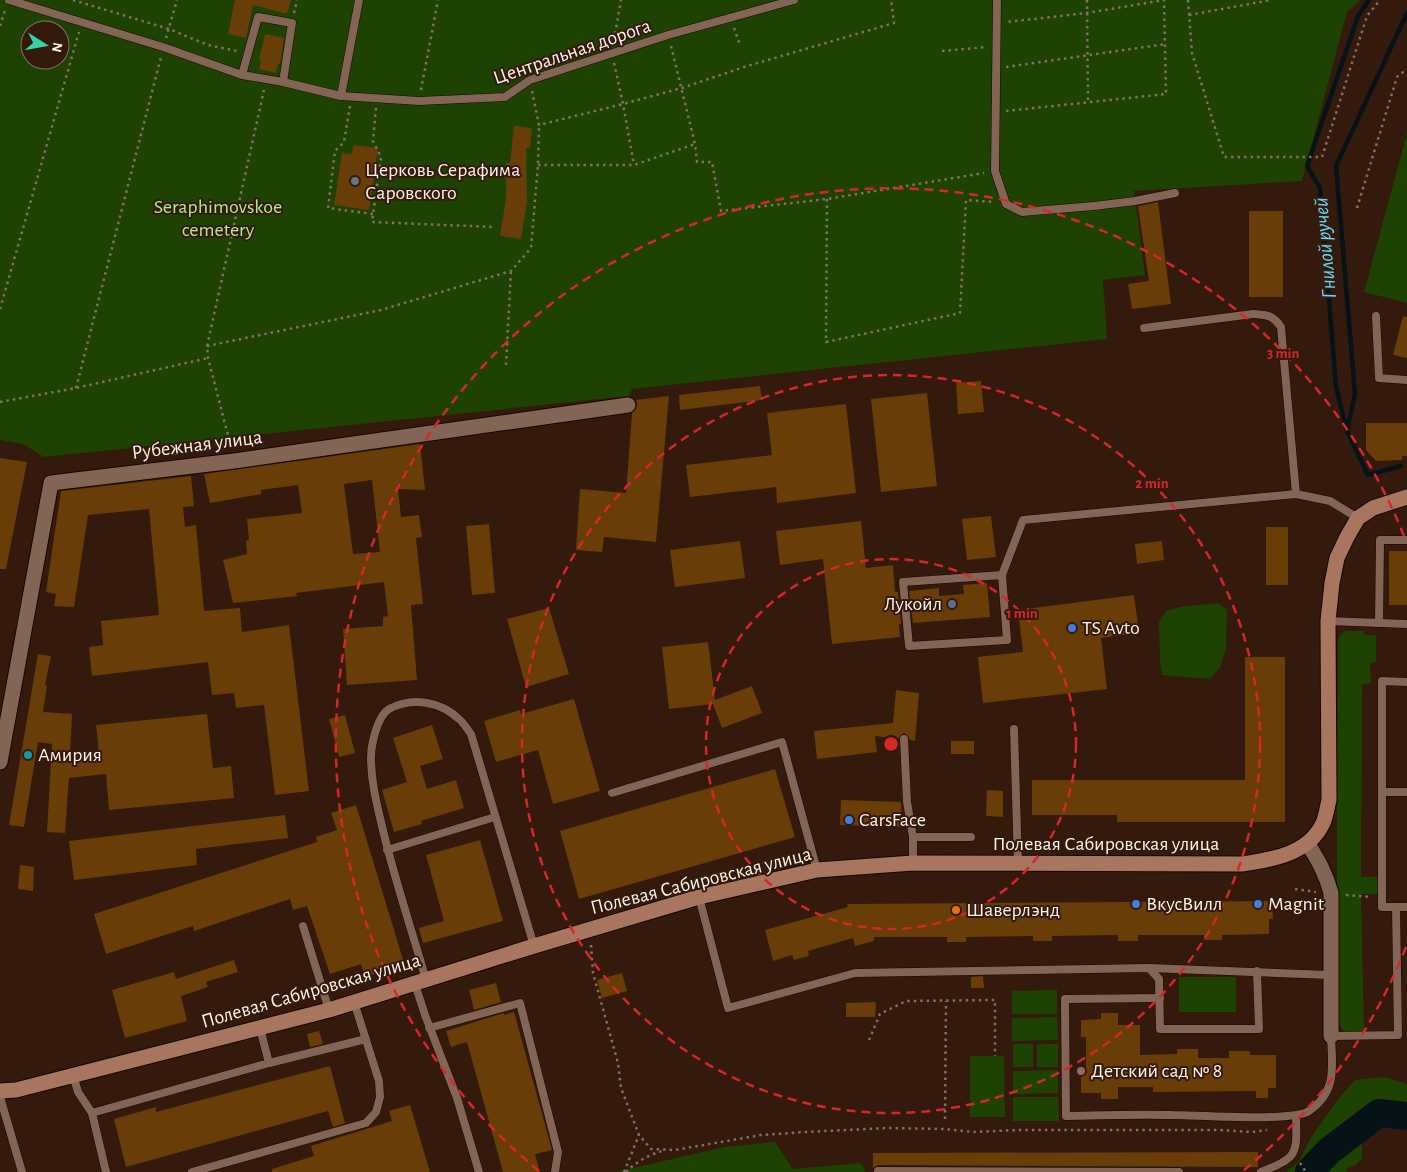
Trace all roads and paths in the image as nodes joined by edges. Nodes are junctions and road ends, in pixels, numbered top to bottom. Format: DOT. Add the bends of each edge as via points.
graph roads {
  1 [pos="9,0"];
  2 [pos="74,0"];
  3 [pos="177,0"];
  4 [pos="360,0"];
  5 [pos="438,0"];
  6 [pos="621,0"];
  7 [pos="794,0"];
  8 [pos="891,0"];
  9 [pos="997,0"];
  10 [pos="1087,0"];
  11 [pos="1188,0"];
  12 [pos="1271,0"];
  13 [pos="1380,0"];
  14 [pos="5,9"];
  15 [pos="1087,13"];
  16 [pos="1006,14"];
  17 [pos="1189,15"];
  18 [pos="731,17"];
  19 [pos="83,21"];
  20 [pos="1005,22"];
  21 [pos="0,26"];
  22 [pos="169,29"];
  23 [pos="1005,30"];
  24 [pos="668,35"];
  25 [pos="1166,44"];
  26 [pos="740,45"];
  27 [pos="996,46"];
  28 [pos="163,47"];
  29 [pos="942,50"];
  30 [pos="249,53"];
  31 [pos="611,53"];
  32 [pos="1088,56"];
  33 [pos="1407,72"];
  34 [pos="242,75"];
  35 [pos="267,79"];
  36 [pos="530,80"];
  37 [pos="282,82"];
  38 [pos="682,88"];
  39 [pos="340,96"];
  40 [pos="351,97"];
  41 [pos="378,99"];
  42 [pos="418,101"];
  43 [pos="1088,102"];
  44 [pos="623,104"];
  45 [pos="1001,112"];
  46 [pos="539,125"];
  47 [pos="695,144"];
  48 [pos="538,165"];
  49 [pos="634,165"];
  50 [pos="995,171"];
  51 [pos="1175,193"];
  52 [pos="827,199"];
  53 [pos="1006,204"];
  54 [pos="1357,208"];
  55 [pos="373,214"];
  56 [pos="494,226"];
  57 [pos="512,272"];
  58 [pos="0,309"];
  59 [pos="1376,316"];
  60 [pos="1144,328"];
  61 [pos="207,346"];
  62 [pos="208,358"];
  63 [pos="506,365"];
  64 [pos="1407,380"];
  65 [pos="76,388"];
  66 [pos="0,402"];
  67 [pos="628,405"];
  68 [pos="234,461"];
  69 [pos="1296,494"];
  70 [pos="1407,497"];
  71 [pos="1358,518"];
  72 [pos="1407,540"];
  73 [pos="1002,575"];
  74 [pos="1328,621"];
  75 [pos="1379,623"];
  76 [pos="1407,624"];
  77 [pos="1407,682"];
  78 [pos="1014,730"];
  79 [pos="904,739"];
  80 [pos="0,761"];
  81 [pos="1382,792"];
  82 [pos="1407,792"];
  83 [pos="612,793"];
  84 [pos="495,817"];
  85 [pos="913,837"];
  86 [pos="971,837"];
  87 [pos="1308,844"];
  88 [pos="387,850"];
  89 [pos="913,862"];
  90 [pos="1018,864"];
  91 [pos="817,870"];
  92 [pos="699,897"];
  93 [pos="1396,907"];
  94 [pos="1407,907"];
  95 [pos="303,926"];
  96 [pos="590,945"];
  97 [pos="534,946"];
  98 [pos="1150,968"];
  99 [pos="1257,972"];
  100 [pos="1330,975"];
  101 [pos="421,982"];
  102 [pos="1160,998"];
  103 [pos="946,1001"];
  104 [pos="354,1002"];
  105 [pos="330,1010"];
  106 [pos="260,1028"];
  107 [pos="429,1028"];
  108 [pos="1331,1036"];
  109 [pos="366,1040"];
  110 [pos="869,1040"];
  111 [pos="994,1056"];
  112 [pos="269,1063"];
  113 [pos="73,1075"];
  114 [pos="0,1091"];
  115 [pos="0,1097"];
  116 [pos="92,1113"];
  117 [pos="1296,1116"];
  118 [pos="945,1119"];
  119 [pos="1272,1129"];
  120 [pos="639,1135"];
  121 [pos="666,1150"];
  122 [pos="1299,1163"];
  123 [pos="22,1172"];
  124 [pos="106,1172"];
  125 [pos="192,1172"];
  126 [pos="479,1172"];
  127 [pos="555,1172"];
  128 [pos="625,1172"];
  129 [pos="878,1172"];
  130 [pos="1179,1172"];
  131 [pos="1261,1172"];
  132 [pos="1306,1172"];
  1 -- 19 [label="lane, Центральная дорога"];
  2 -- 22 [label="path"];
  3 -- 22 [label="path"];
  4 -- 39 [label="lane"];
  5 -- 42 [label="path"];
  6 -- 31 [label="path"];
  7 -- 18 [label="lane, Центральная дорога"];
  8 -- 38 [label="path" via="894,23"];
  9 -- 27 [label="lane"];
  10 -- 15 [label="path"];
  11 -- 17 [label="path"];
  12 -- 17 [label="path"];
  13 -- 17 [label="path" via="1367,16 1322,157 1316,158 1224,158 1192,53"];
  14 -- 21 [label="path"];
  15 -- 20 [label="path"];
  15 -- 25 [label="path" via="1164,0"];
  15 -- 32 [label="path"];
  16 -- 20 [label="path"];
  18 -- 24 [label="lane, Центральная дорога"];
  18 -- 26 [label="path"];
  19 -- 28 [label="lane, Центральная дорога"];
  19 -- 58 [label="path"];
  20 -- 23 [label="path"];
  22 -- 28 [label="path"];
  22 -- 30 [label="path" via="208,45"];
  24 -- 31 [label="lane, Центральная дорога"];
  24 -- 38 [label="path"];
  25 -- 32 [label="path"];
  25 -- 43 [label="path" via="1166,94"];
  27 -- 29 [label="path"];
  27 -- 32 [label="path" via="1003,47 1003,67"];
  27 -- 50 [label="lane"];
  28 -- 34 [label="lane, Центральная дорога"];
  28 -- 65 [label="path"];
  30 -- 34 [label="lane"];
  30 -- 37 [label="lane" via="258,17 292,23"];
  31 -- 36 [label="lane, Центральная дорога"];
  31 -- 44 [label="path"];
  32 -- 43 [label="path"];
  33 -- 54 [label="path" via="1397,78"];
  34 -- 35 [label="lane, Центральная дорога"];
  35 -- 37 [label="lane, Центральная дорога"];
  35 -- 61 [label="path"];
  36 -- 42 [label="lane, Центральная дорога" via="504,97"];
  36 -- 46 [label="path"];
  37 -- 39 [label="lane, Центральная дорога"];
  38 -- 44 [label="path"];
  38 -- 47 [label="path"];
  39 -- 40 [label="lane, Центральная дорога"];
  40 -- 41 [label="lane, Центральная дорога"];
  40 -- 55 [label="path" via="344,142 336,151 328,208"];
  41 -- 42 [label="lane, Центральная дорога"];
  41 -- 55 [label="path" via="373,141 381,157"];
  43 -- 45 [label="path"];
  44 -- 46 [label="path"];
  44 -- 49 [label="path"];
  46 -- 48 [label="path"];
  47 -- 49 [label="path"];
  47 -- 52 [label="path" via="696,162 712,162 722,210"];
  48 -- 49 [label="path"];
  48 -- 57 [label="path" via="531,248"];
  50 -- 52 [label="path"];
  50 -- 53 [label="lane"];
  51 -- 53 [label="lane" via="1127,202 1022,212"];
  52 -- 53 [label="path" via="826,342 960,313 966,200"];
  55 -- 56 [label="path" via="372,222"];
  57 -- 61 [label="path" via="381,310"];
  57 -- 63 [label="path"];
  59 -- 64 [label="lane" via="1380,378"];
  60 -- 69 [label="lane" via="1253,314 1267,315 1276,320 1281,327"];
  61 -- 62 [label="path"];
  62 -- 65 [label="path"];
  62 -- 68 [label="path"];
  65 -- 66 [label="path"];
  67 -- 68 [label="street, Рубежная улица"];
  68 -- 80 [label="street, Рубежная улица" via="51,483"];
  69 -- 71 [label="lane" via="1330,501"];
  69 -- 73 [label="lane" via="1022,520"];
  70 -- 71 [label="street" via="1373,508"];
  71 -- 74 [label="street" via="1338,558"];
  72 -- 75 [label="lane" via="1380,540"];
  73 -- 73 [label="lane" via="903,582 909,646 1007,640"];
  74 -- 75 [label="lane"];
  74 -- 87 [label="street" via="1330,800 1322,824"];
  75 -- 76 [label="lane"];
  77 -- 81 [label="lane" via="1382,681"];
  78 -- 90 [label="lane"];
  79 -- 85 [label="lane" via="907,802"];
  81 -- 82 [label="lane"];
  81 -- 93 [label="lane" via="1382,907"];
  83 -- 91 [label="lane" via="782,742"];
  84 -- 88 [label="lane"];
  84 -- 88 [label="lane" via="471,734 461,720 446,708 430,702 408,702 387,710 376,728 371,756 373,784"];
  84 -- 97 [label="lane"];
  85 -- 86 [label="lane"];
  85 -- 89 [label="lane"];
  87 -- 90 [label="street, Полевая Сабировская улица" via="1287,854 1242,864"];
  87 -- 100 [label="street" via="1322,865 1331,893"];
  88 -- 101 [label="lane"];
  89 -- 90 [label="street, Полевая Сабировская улица"];
  89 -- 91 [label="street, Полевая Сабировская улица"];
  91 -- 92 [label="street, Полевая Сабировская улица"];
  92 -- 97 [label="street, Полевая Сабировская улица"];
  92 -- 98 [label="lane" via="728,1008 855,973"];
  93 -- 94 [label="lane"];
  93 -- 108 [label="lane" via="1398,1036"];
  95 -- 105 [label="lane"];
  96 -- 120 [label="path" via="593,973 622,1088"];
  97 -- 101 [label="street, Полевая Сабировская улица"];
  98 -- 99 [label="lane"];
  98 -- 102 [label="lane" via="1159,979"];
  99 -- 100 [label="lane"];
  99 -- 102 [label="lane" via="1259,1029 1160,1029"];
  100 -- 108 [label="street"];
  101 -- 104 [label="street, Полевая Сабировская улица"];
  101 -- 107 [label="lane"];
  102 -- 117 [label="lane" via="1065,999 1066,1116"];
  103 -- 110 [label="path" via="906,1001 880,1014"];
  103 -- 111 [label="path" via="995,1000"];
  103 -- 118 [label="path"];
  104 -- 105 [label="street, Полевая Сабировская улица"];
  104 -- 109 [label="lane"];
  105 -- 106 [label="street, Полевая Сабировская улица"];
  106 -- 112 [label="lane"];
  106 -- 113 [label="street, Полевая Сабировская улица"];
  107 -- 126 [label="lane" via="457,1098"];
  107 -- 127 [label="lane" via="520,1003 558,1152"];
  108 -- 117 [label="lane" via="1330,1087 1311,1110"];
  109 -- 112 [label="lane"];
  109 -- 125 [label="lane" via="379,1081 380,1097 376,1112 366,1123"];
  112 -- 116 [label="lane"];
  113 -- 114 [label="street, Полевая Сабировская улица"];
  113 -- 116 [label="lane" via="78,1092"];
  115 -- 123 [label="lane"];
  116 -- 124 [label="lane"];
  117 -- 131 [label="lane" via="1294,1152 1284,1163"];
  119 -- 121 [label="path" via="1252,1132 973,1132 887,1128 760,1136"];
  120 -- 121 [label="path" via="651,1149"];
  120 -- 128 [label="path"];
  121 -- 128 [label="path"];
  122 -- 132 [label="path"];
  129 -- 130 [label="lane"];
}
